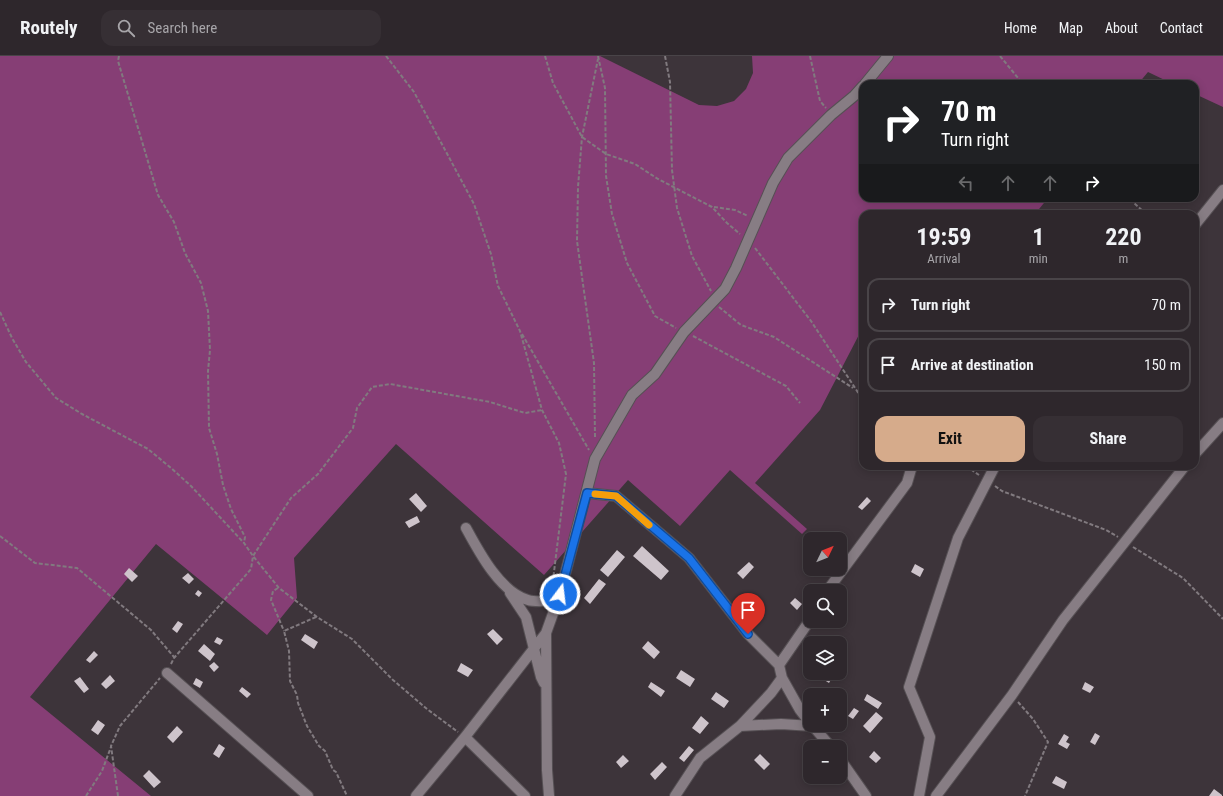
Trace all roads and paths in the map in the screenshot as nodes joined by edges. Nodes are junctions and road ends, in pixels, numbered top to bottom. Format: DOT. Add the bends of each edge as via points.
graph roads {
  1 [pos="115,56"];
  2 [pos="120,56"];
  3 [pos="386,56"];
  4 [pos="545,56"];
  5 [pos="598,56"];
  6 [pos="665,56"];
  7 [pos="810,56"];
  8 [pos="888,56"];
  9 [pos="1000,56"];
  10 [pos="118,62"];
  11 [pos="868,80"];
  12 [pos="1020,80"];
  13 [pos="859,90"];
  14 [pos="831,115"];
  15 [pos="582,137"];
  16 [pos="606,154"];
  17 [pos="674,187"];
  18 [pos="1223,190"];
  19 [pos="1133,202"];
  20 [pos="712,207"];
  21 [pos="1142,210"];
  22 [pos="1199,220"];
  23 [pos="756,221"];
  24 [pos="748,240"];
  25 [pos="715,299"];
  26 [pos="0,312"];
  27 [pos="520,331"];
  28 [pos="684,332"];
  29 [pos="854,388"];
  30 [pos="859,395"];
  31 [pos="800,403"];
  32 [pos="542,410"];
  33 [pos="1223,423"];
  34 [pos="594,442"];
  35 [pos="1199,450"];
  36 [pos="595,459"];
  37 [pos="911,470"];
  38 [pos="972,470"];
  39 [pos="992,470"];
  40 [pos="1183,470"];
  41 [pos="986,480"];
  42 [pos="587,493"];
  43 [pos="466,528"];
  44 [pos="0,536"];
  45 [pos="1124,541"];
  46 [pos="244,543"];
  47 [pos="253,556"];
  48 [pos="832,584"];
  49 [pos="279,588"];
  50 [pos="508,589"];
  51 [pos="550,601"];
  52 [pos="317,617"];
  53 [pos="1223,619"];
  54 [pos="804,628"];
  55 [pos="284,632"];
  56 [pos="546,633"];
  57 [pos="534,648"];
  58 [pos="174,658"];
  59 [pos="779,665"];
  60 [pos="166,673"];
  61 [pos="782,678"];
  62 [pos="547,688"];
  63 [pos="1012,694"];
  64 [pos="803,714"];
  65 [pos="803,725"];
  66 [pos="740,726"];
  67 [pos="818,732"];
  68 [pos="465,737"];
  69 [pos="825,740"];
  70 [pos="111,746"];
  71 [pos="847,769"];
  72 [pos="86,796"];
  73 [pos="118,796"];
  74 [pos="308,796"];
  75 [pos="347,796"];
  76 [pos="416,796"];
  77 [pos="525,796"];
  78 [pos="549,796"];
  79 [pos="675,796"];
  80 [pos="866,796"];
  81 [pos="919,796"];
  82 [pos="936,796"];
  83 [pos="1025,796"];
  1 -- 10 [label="path"];
  2 -- 10 [label="path"];
  3 -- 27 [label="path" via="414,92 465,185 481,221 498,286"];
  4 -- 15 [label="path" via="554,83"];
  5 -- 15 [label="path"];
  5 -- 16 [label="path" via="605,88"];
  6 -- 17 [label="path" via="670,82"];
  7 -- 14 [label="path" via="820,101"];
  8 -- 11 [label="street"];
  9 -- 12 [label="path"];
  10 -- 46 [label="path" via="158,195 174,222 185,253 201,283 208,311 209,428 223,486 245,537"];
  13 -- 14 [label="street"];
  14 -- 23 [label="street" via="788,158 773,183"];
  15 -- 16 [label="path"];
  15 -- 34 [label="path" via="577,241 594,363"];
  16 -- 17 [label="path" via="635,164"];
  16 -- 28 [label="path" via="606,176 612,214 627,263 655,316"];
  17 -- 20 [label="path"];
  17 -- 25 [label="path" via="677,208 692,256"];
  18 -- 22 [label="street"];
  19 -- 21 [label="path"];
  20 -- 23 [label="path" via="735,210"];
  20 -- 24 [label="path" via="726,223"];
  23 -- 24 [label="street"];
  24 -- 25 [label="street" via="725,289"];
  24 -- 29 [label="path" via="774,270 811,321"];
  25 -- 28 [label="street"];
  25 -- 29 [label="path" via="721,310 741,325 774,337"];
  26 -- 46 [label="path" via="26,362 56,398 148,449 191,486"];
  27 -- 32 [label="path"];
  27 -- 36 [label="path"];
  28 -- 31 [label="path" via="786,386"];
  28 -- 36 [label="street" via="656,374 632,395"];
  29 -- 30 [label="path"];
  32 -- 47 [label="path" via="525,412 490,402 390,384 372,387 358,408 353,428 318,474 291,498"];
  32 -- 51 [label="path" via="559,443 566,474"];
  33 -- 35 [label="street"];
  36 -- 42 [label="street"];
  37 -- 48 [label="street" via="907,483"];
  38 -- 41 [label="path"];
  39 -- 41 [label="street"];
  40 -- 45 [label="street"];
  41 -- 45 [label="path" via="1002,491 1106,530"];
  41 -- 81 [label="street" via="958,538 909,687 930,737"];
  42 -- 56 [label="street" via="560,594"];
  42 -- 59 [label="street" via="616,496 689,558 748,634"];
  43 -- 50 [label="street" via="478,550"];
  44 -- 58 [label="path" via="35,563 78,568 151,630"];
  45 -- 53 [label="path" via="1183,578"];
  45 -- 63 [label="street" via="1063,620"];
  46 -- 47 [label="path"];
  47 -- 49 [label="path"];
  47 -- 58 [label="path" via="251,569"];
  49 -- 52 [label="path"];
  49 -- 55 [label="path" via="273,591 271,600"];
  50 -- 51 [label="street" via="516,596 530,601"];
  50 -- 57 [label="street" via="526,617"];
  52 -- 55 [label="path"];
  52 -- 68 [label="path" via="352,639 393,680"];
  54 -- 59 [label="street"];
  55 -- 75 [label="path" via="289,651 290,681 297,695 298,704 307,726 325,751"];
  56 -- 57 [label="street"];
  56 -- 62 [label="street"];
  57 -- 62 [label="street" via="541,677"];
  57 -- 68 [label="street"];
  58 -- 60 [label="path"];
  59 -- 61 [label="street"];
  60 -- 70 [label="path" via="120,726"];
  60 -- 74 [label="street"];
  61 -- 64 [label="street"];
  61 -- 66 [label="street"];
  62 -- 78 [label="street"];
  63 -- 82 [label="street"];
  63 -- 83 [label="path" via="1048,742"];
  65 -- 66 [label="street"];
  66 -- 79 [label="street" via="700,758"];
  67 -- 69 [label="street"];
  68 -- 76 [label="street"];
  68 -- 77 [label="street"];
  70 -- 72 [label="path" via="102,771"];
  70 -- 73 [label="path"];
  71 -- 80 [label="street"];
}
